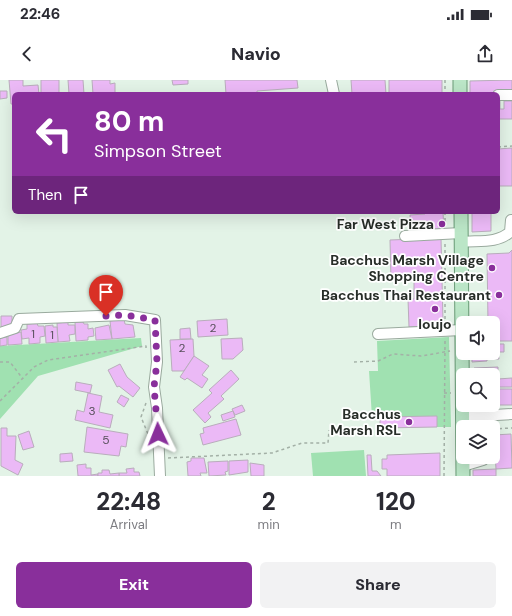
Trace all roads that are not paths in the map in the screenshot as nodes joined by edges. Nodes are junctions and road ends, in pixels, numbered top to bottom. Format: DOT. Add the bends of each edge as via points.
graph roads {
  1 [pos="331,80"];
  2 [pos="460,80"];
  3 [pos="334,92"];
  4 [pos="460,92"];
  5 [pos="500,95"];
  6 [pos="512,95"];
  7 [pos="460,214"];
  8 [pos="511,220"];
  9 [pos="405,236"];
  10 [pos="461,237"];
  11 [pos="462,316"];
  12 [pos="456,330"];
  13 [pos="0,333"];
  14 [pos="378,334"];
  15 [pos="462,360"];
  16 [pos="512,414"];
  17 [pos="462,416"];
  18 [pos="482,416"];
  19 [pos="482,420"];
  20 [pos="476,464"];
  21 [pos="463,471"];
  22 [pos="160,476"];
  1 -- 3 [label="street"];
  2 -- 4 [label="main road"];
  5 -- 6 [label="street"];
  7 -- 10 [label="main road"];
  8 -- 10 [label="street" via="510,232 499,239"];
  9 -- 10 [label="street" via="445,234"];
  10 -- 11 [label="main road"];
  12 -- 14 [label="street"];
  13 -- 22 [label="street" via="15,328 19,319 36,317 125,315 155,320 157,362 154,387"];
  15 -- 17 [label="main road"];
  16 -- 18 [label="street"];
  17 -- 18 [label="street"];
  17 -- 21 [label="main road"];
  18 -- 19 [label="street"];
  20 -- 21 [label="street"];
}
